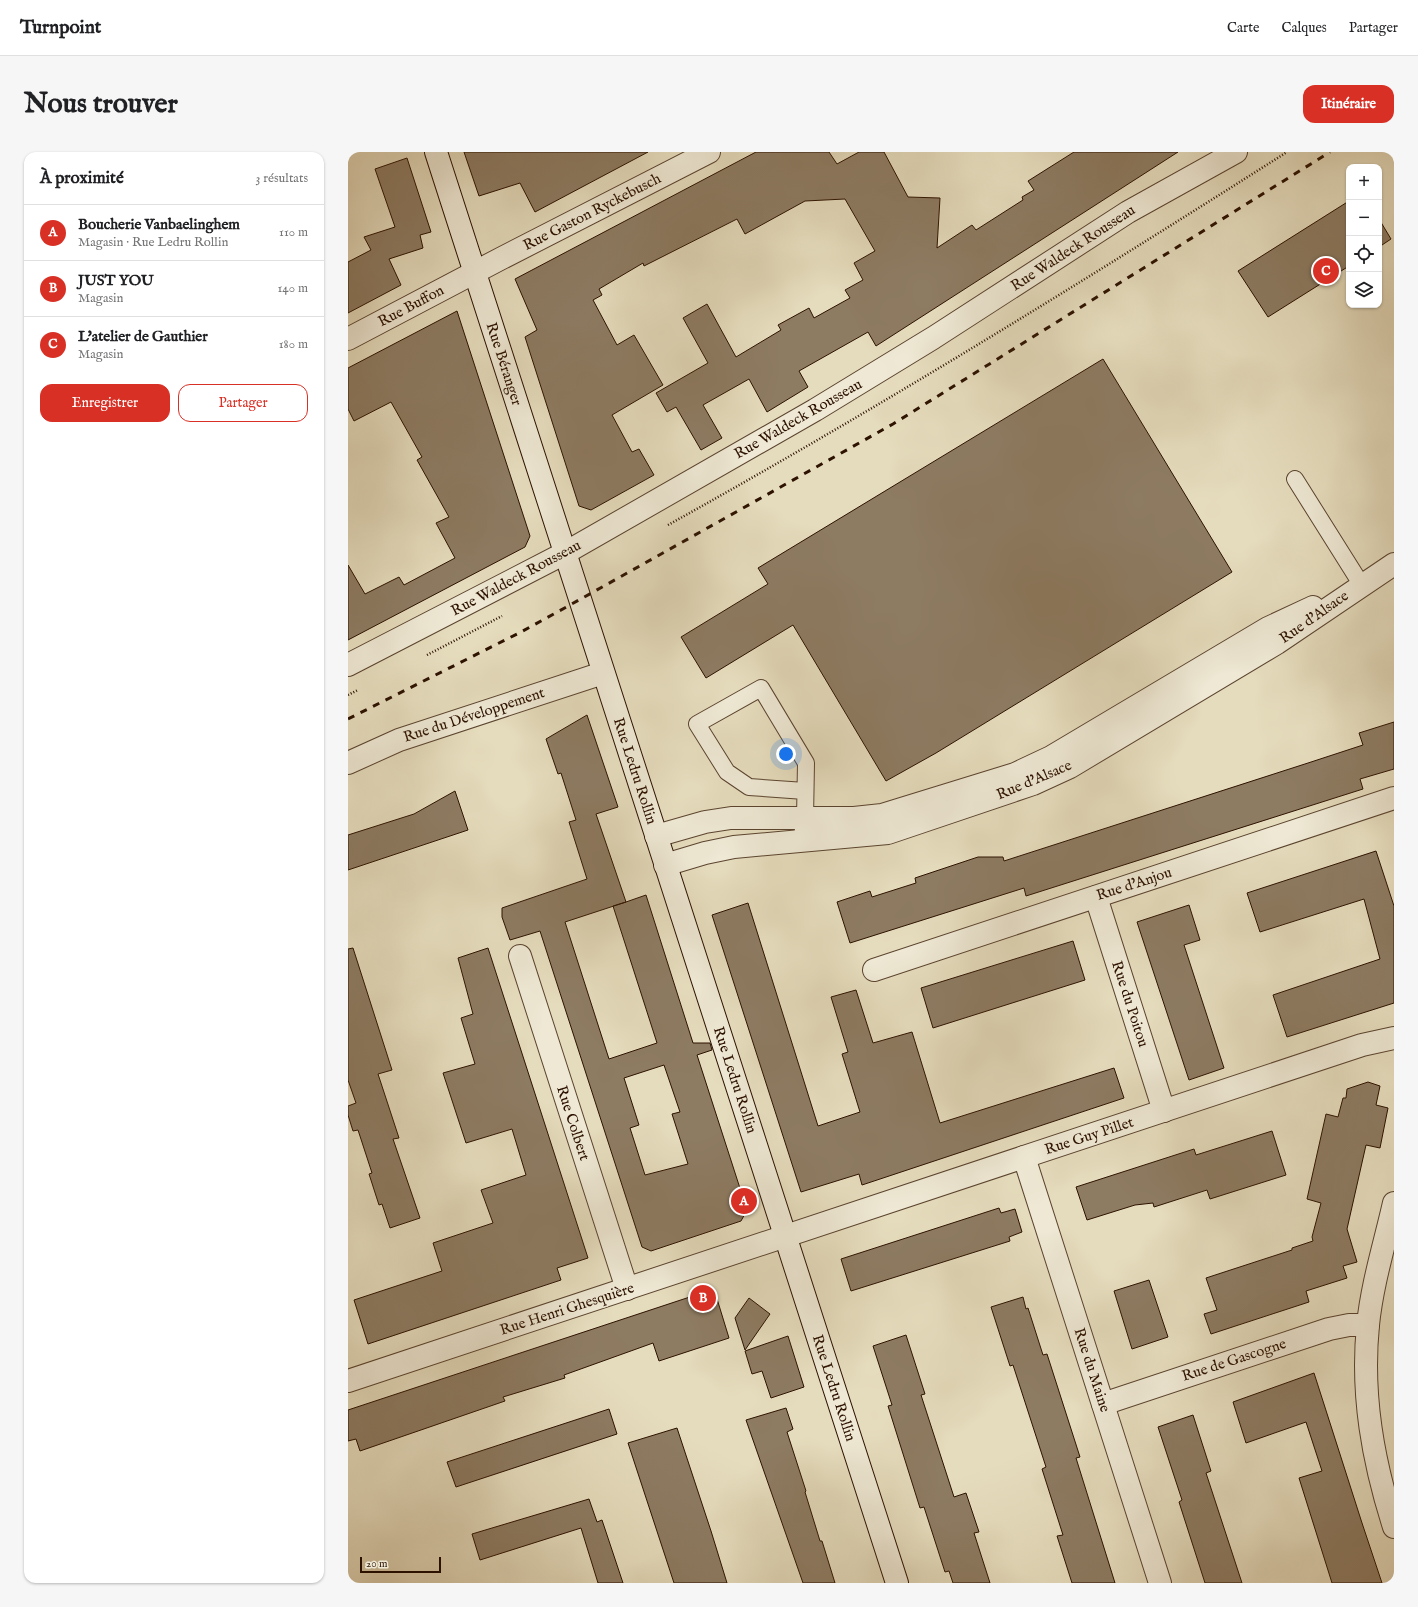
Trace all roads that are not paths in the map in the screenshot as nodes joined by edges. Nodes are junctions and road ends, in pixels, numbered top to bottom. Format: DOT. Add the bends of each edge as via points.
graph roads {
  1 [pos="436,152"];
  2 [pos="709,152"];
  3 [pos="1236,152"];
  4 [pos="475,272"];
  5 [pos="348,340"];
  6 [pos="1295,479"];
  7 [pos="565,553"];
  8 [pos="1394,564"];
  9 [pos="572,576"];
  10 [pos="1361,584"];
  11 [pos="348,665"];
  12 [pos="603,673"];
  13 [pos="348,762"];
  14 [pos="806,791"];
  15 [pos="1394,798"];
  16 [pos="805,818"];
  17 [pos="656,836"];
  18 [pos="802,841"];
  19 [pos="665,865"];
  20 [pos="1096,897"];
  21 [pos="520,956"];
  22 [pos="874,970"];
  23 [pos="1394,1038"];
  24 [pos="1164,1111"];
  25 [pos="1024,1157"];
  26 [pos="1394,1203"];
  27 [pos="786,1237"];
  28 [pos="627,1289"];
  29 [pos="1368,1326"];
  30 [pos="348,1381"];
  31 [pos="1103,1404"];
  32 [pos="1394,1527"];
  33 [pos="897,1583"];
  34 [pos="1160,1583"];
  1 -- 4 [label="street, Rue Béranger"];
  2 -- 4 [label="street, Rue Gaston Ryckebusch"];
  3 -- 7 [label="street, Rue Waldeck Rousseau" via="1128,212 933,338 820,406"];
  4 -- 5 [label="street, Rue Buffon"];
  4 -- 7 [label="street, Rue Béranger"];
  6 -- 10 [label="lane"];
  7 -- 9 [label="street, Rue Béranger"];
  7 -- 11 [label="street, Rue Waldeck Rousseau"];
  8 -- 10 [label="street, Rue d'Alsace"];
  9 -- 12 [label="street, Rue Ledru Rollin"];
  10 -- 16 [label="street, Rue d'Alsace" via="1274,626 1030,768 882,815"];
  10 -- 18 [label="street, Rue d'Alsace" via="1282,640 1070,767 1043,780 888,834"];
  12 -- 13 [label="street, Rue du Développement" via="399,740"];
  12 -- 17 [label="street, Rue Ledru Rollin"];
  14 -- 14 [label="lane" via="806,764 761,688 697,724 727,772 749,787"];
  14 -- 16 [label="lane"];
  15 -- 20 [label="street, Rue d'Anjou"];
  16 -- 17 [label="street, Rue d'Alsace" via="718,820"];
  16 -- 18 [label="lane"];
  17 -- 19 [label="street, Rue Ledru Rollin"];
  18 -- 19 [label="street, Rue d'Alsace" via="734,847"];
  19 -- 27 [label="street, Rue Ledru Rollin"];
  20 -- 22 [label="street, Rue d'Anjou"];
  20 -- 24 [label="street, Rue du Poitou"];
  21 -- 28 [label="street, Rue Colbert"];
  23 -- 24 [label="street, Rue Guy Pillet" via="1362,1045"];
  24 -- 25 [label="street, Rue Guy Pillet"];
  25 -- 27 [label="street, Rue Guy Pillet"];
  25 -- 31 [label="street, Rue du Maine"];
  26 -- 29 [label="street"];
  27 -- 28 [label="street, Rue Henri Ghesquière"];
  27 -- 33 [label="street, Rue Ledru Rollin"];
  28 -- 30 [label="street, Rue Henri Ghesquière"];
  29 -- 31 [label="street, Rue de Gascogne" via="1329,1329"];
  29 -- 32 [label="street" via="1366,1383 1370,1430 1377,1472"];
  31 -- 34 [label="street, Rue du Maine"];
}
